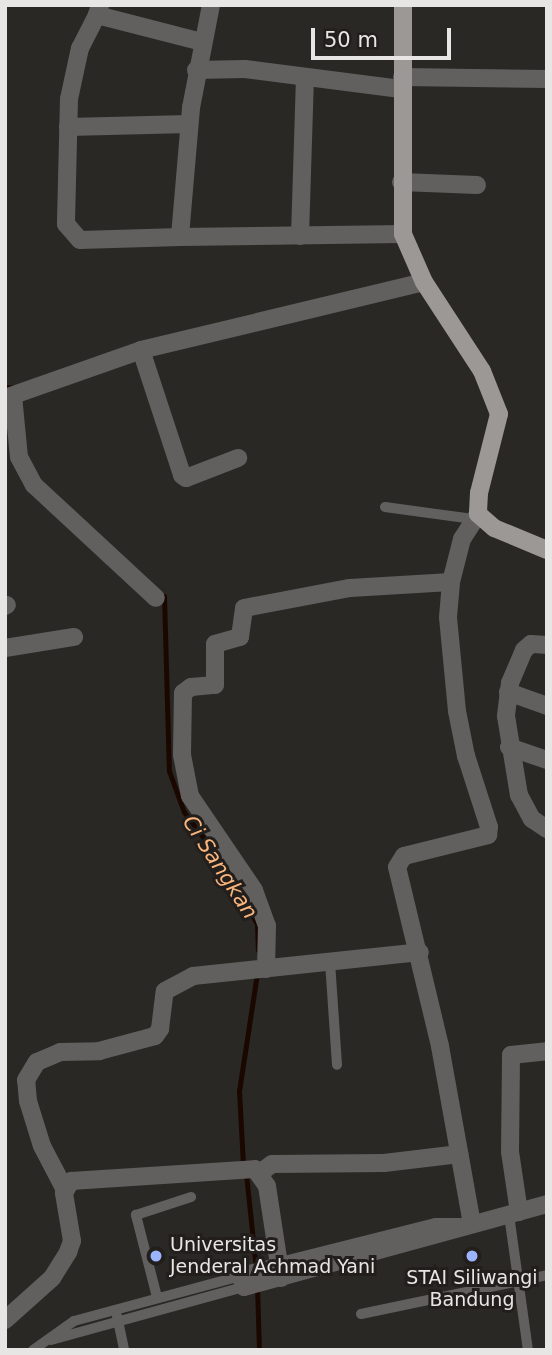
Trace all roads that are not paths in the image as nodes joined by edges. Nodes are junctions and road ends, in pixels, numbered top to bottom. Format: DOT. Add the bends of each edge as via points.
graph roads {
  1 [pos="211,5"];
  2 [pos="403,5"];
  3 [pos="98,10"];
  4 [pos="202,42"];
  5 [pos="196,69"];
  6 [pos="305,77"];
  7 [pos="547,79"];
  8 [pos="402,83"];
  9 [pos="189,124"];
  10 [pos="68,127"];
  11 [pos="401,182"];
  12 [pos="477,185"];
  13 [pos="403,234"];
  14 [pos="300,236"];
  15 [pos="180,237"];
  16 [pos="424,282"];
  17 [pos="141,350"];
  18 [pos="9,397"];
  19 [pos="238,458"];
  20 [pos="385,507"];
  21 [pos="476,517"];
  22 [pos="547,550"];
  23 [pos="451,582"];
  24 [pos="156,598"];
  25 [pos="74,637"];
  26 [pos="547,645"];
  27 [pos="5,648"];
  28 [pos="508,692"];
  29 [pos="547,706"];
  30 [pos="509,747"];
  31 [pos="547,760"];
  32 [pos="547,829"];
  33 [pos="420,952"];
  34 [pos="330,962"];
  35 [pos="259,970"];
  36 [pos="547,1051"];
  37 [pos="337,1065"];
  38 [pos="459,1154"];
  39 [pos="249,1169"];
  40 [pos="64,1188"];
  41 [pos="191,1197"];
  42 [pos="547,1204"];
  43 [pos="514,1213"];
  44 [pos="466,1225"];
  45 [pos="277,1273"];
  46 [pos="547,1275"];
  47 [pos="246,1281"];
  48 [pos="516,1281"];
  49 [pos="157,1297"];
  50 [pos="116,1309"];
  51 [pos="361,1314"];
  52 [pos="5,1320"];
  53 [pos="117,1321"];
  54 [pos="44,1342"];
  55 [pos="33,1350"];
  56 [pos="124,1350"];
  57 [pos="528,1350"];
  1 -- 4 [label="street"];
  2 -- 8 [label="main road"];
  3 -- 4 [label="street"];
  3 -- 10 [label="street" via="73,71"];
  4 -- 5 [label="street"];
  5 -- 6 [label="street" via="244,69"];
  5 -- 9 [label="street"];
  6 -- 8 [label="street"];
  6 -- 14 [label="street"];
  7 -- 8 [label="street"];
  8 -- 11 [label="main road"];
  9 -- 10 [label="street"];
  9 -- 15 [label="street"];
  10 -- 15 [label="street" via="66,224 72,234 80,240"];
  11 -- 12 [label="street"];
  11 -- 13 [label="main road"];
  13 -- 14 [label="street"];
  13 -- 16 [label="main road"];
  14 -- 15 [label="street"];
  16 -- 17 [label="street"];
  16 -- 21 [label="main road" via="485,378 499,426"];
  17 -- 18 [label="street"];
  17 -- 19 [label="street" via="182,474 186,478"];
  18 -- 24 [label="street" via="19,457 34,485"];
  20 -- 21 [label="lane"];
  21 -- 22 [label="main road"];
  21 -- 23 [label="street" via="462,539"];
  23 -- 33 [label="street" via="448,617 457,710 489,827 483,839 399,860"];
  23 -- 35 [label="street" via="350,587 243,608 239,637 215,644 215,685 191,687 183,693 182,755 190,796 254,890 267,926"];
  25 -- 27 [label="street"];
  26 -- 28 [label="street" via="527,646"];
  28 -- 29 [label="street"];
  28 -- 30 [label="street"];
  30 -- 31 [label="street"];
  30 -- 32 [label="street" via="519,795 532,819"];
  33 -- 34 [label="street"];
  33 -- 38 [label="street"];
  34 -- 35 [label="street"];
  34 -- 37 [label="lane"];
  35 -- 40 [label="street" via="192,976 175,982 165,991 155,1036 99,1051 60,1052 29,1071 28,1101"];
  36 -- 43 [label="street" via="516,1051 511,1058"];
  38 -- 39 [label="street" via="384,1163 272,1164"];
  38 -- 44 [label="street"];
  39 -- 40 [label="street" via="71,1181"];
  39 -- 45 [label="street" via="267,1186"];
  40 -- 52 [label="street" via="72,1241 68,1252 52,1278"];
  41 -- 49 [label="lane" via="136,1215"];
  42 -- 43 [label="street"];
  43 -- 44 [label="street"];
  43 -- 48 [label="lane"];
  44 -- 45 [label="street" via="438,1238"];
  45 -- 47 [label="street"];
  46 -- 48 [label="lane"];
  47 -- 49 [label="lane"];
  47 -- 53 [label="lane"];
  48 -- 51 [label="lane"];
  48 -- 57 [label="lane"];
  49 -- 50 [label="lane"];
  50 -- 53 [label="lane"];
  50 -- 54 [label="lane" via="74,1321"];
  53 -- 54 [label="lane"];
  53 -- 56 [label="lane"];
  54 -- 55 [label="lane"];
}
